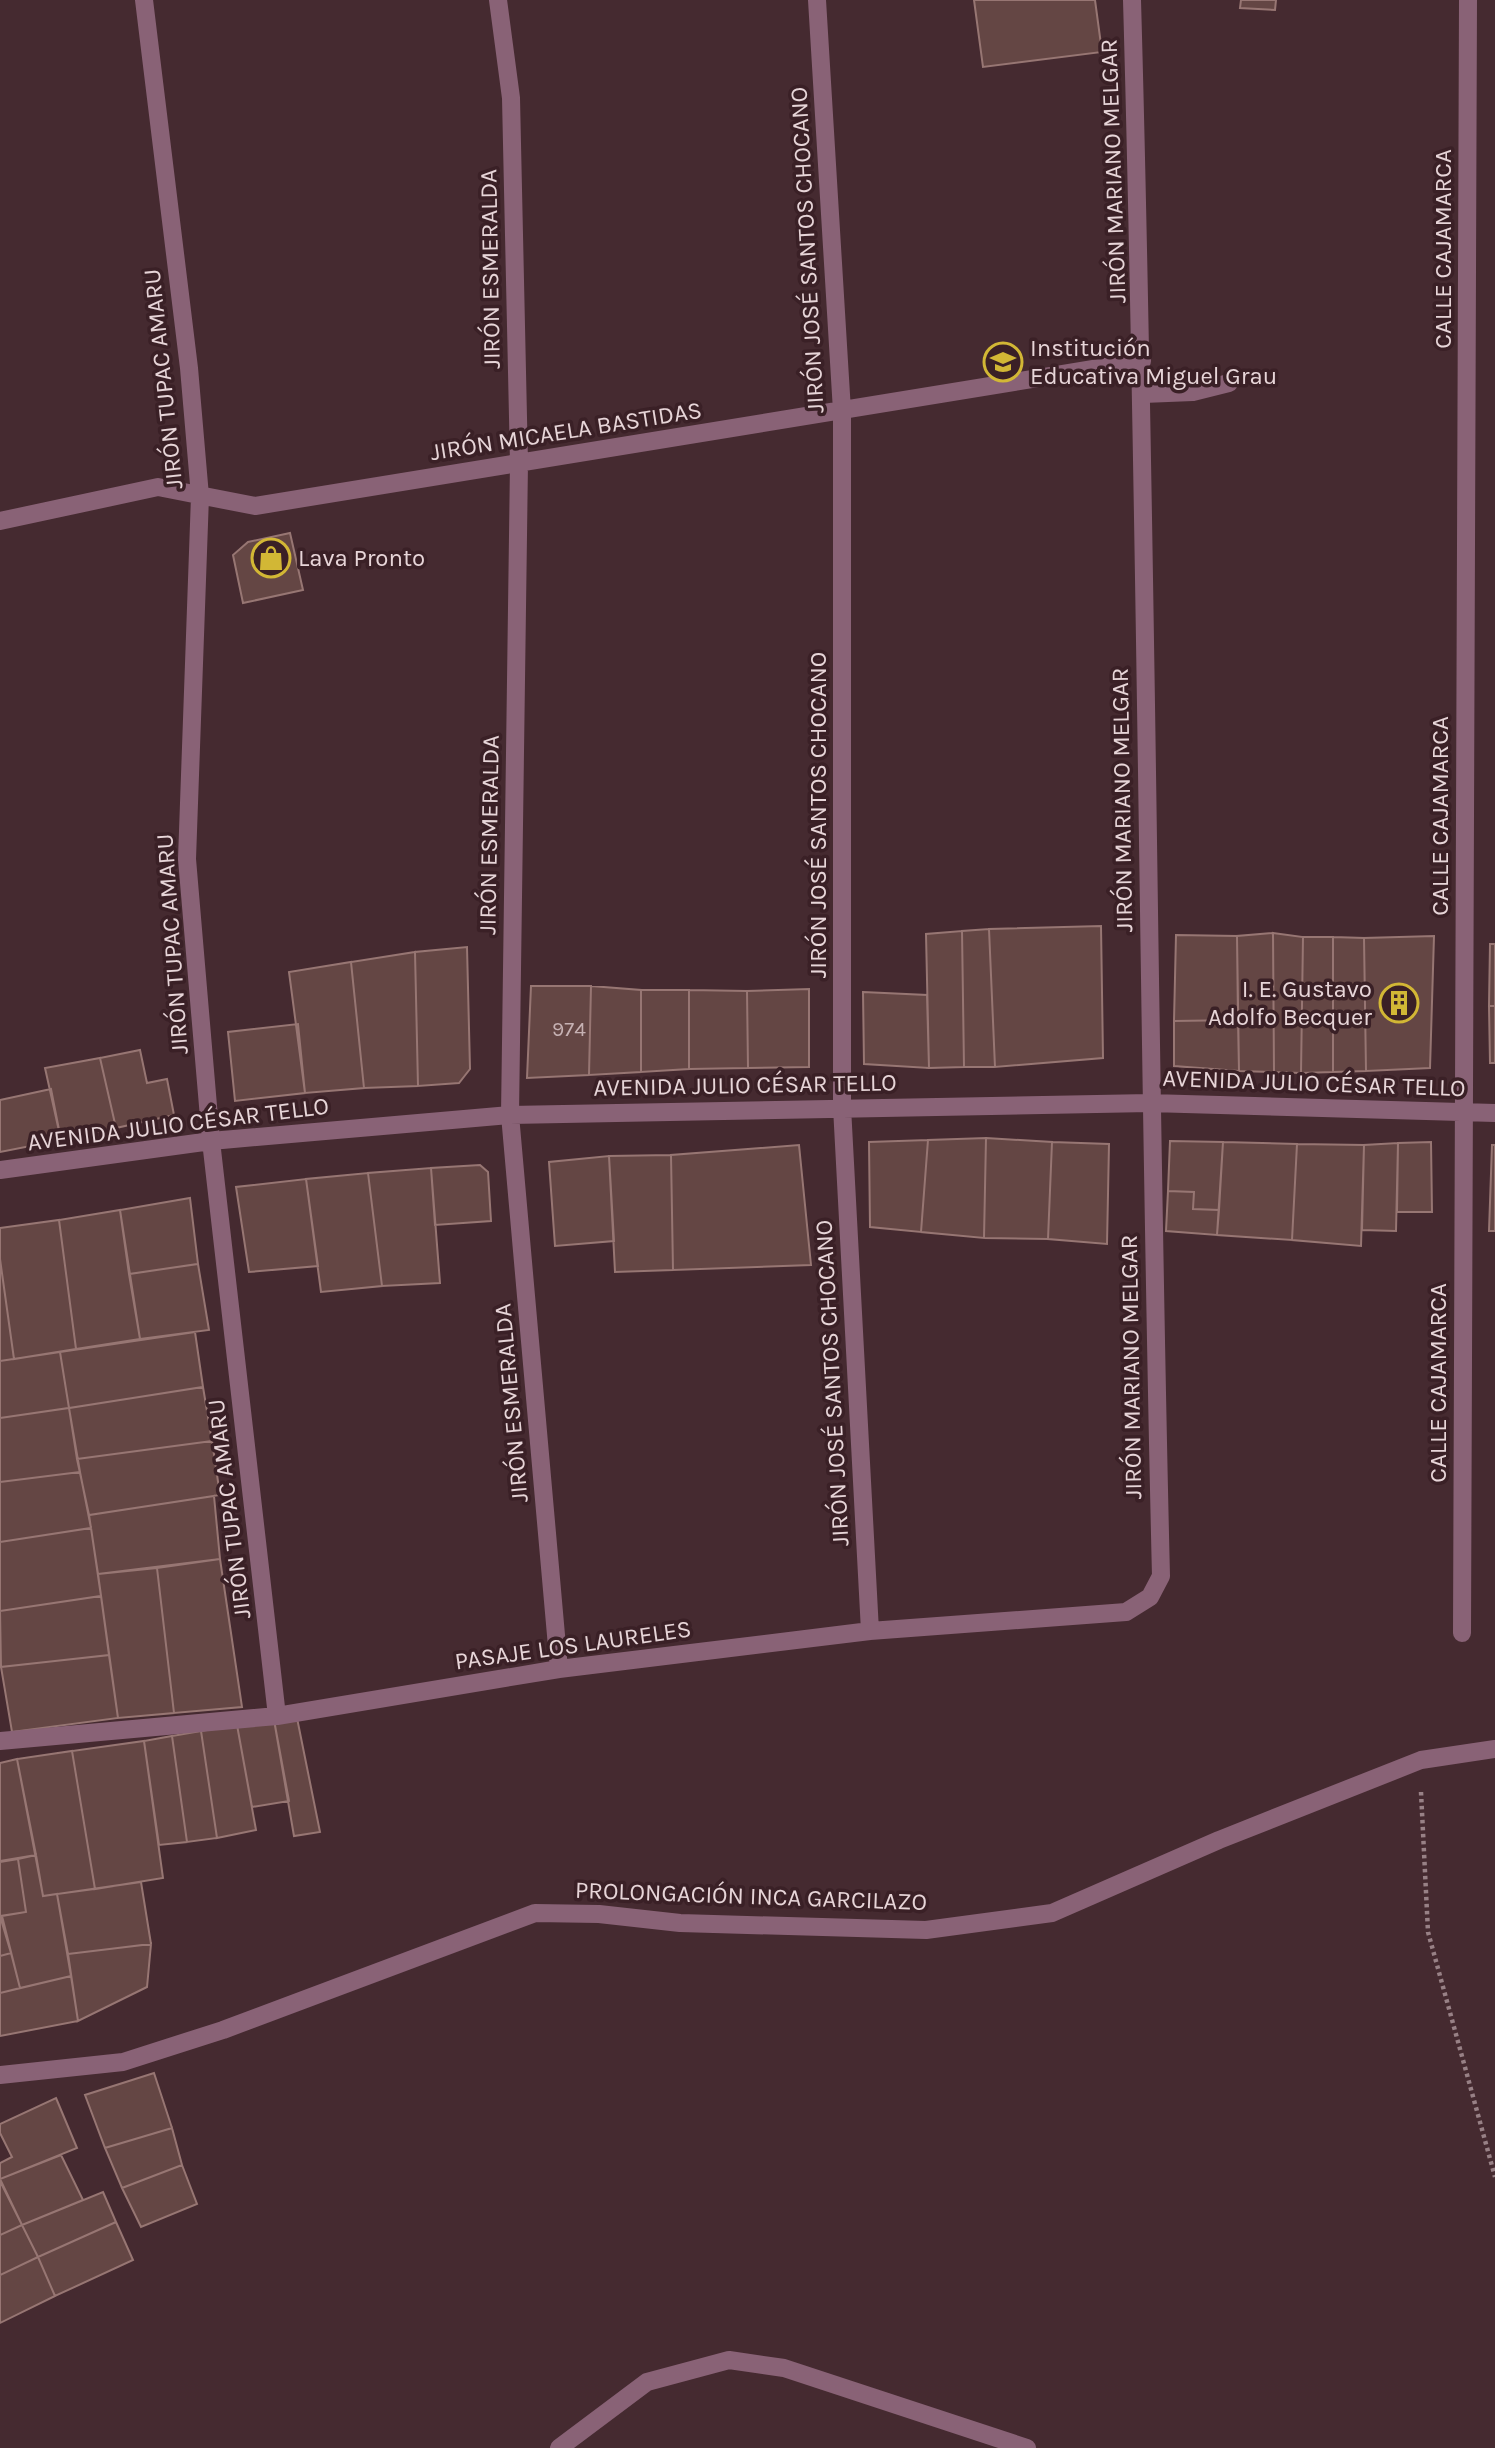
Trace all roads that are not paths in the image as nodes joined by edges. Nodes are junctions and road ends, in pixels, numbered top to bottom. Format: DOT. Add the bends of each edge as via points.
graph roads {
  1 [pos="144,0"];
  2 [pos="498,0"];
  3 [pos="817,0"];
  4 [pos="1132,0"];
  5 [pos="1468,0"];
  6 [pos="1142,361"];
  7 [pos="1229,383"];
  8 [pos="1143,394"];
  9 [pos="842,411"];
  10 [pos="519,463"];
  11 [pos="200,496"];
  12 [pos="0,521"];
  13 [pos="1150,1103"];
  14 [pos="842,1107"];
  15 [pos="1462,1113"];
  16 [pos="1495,1113"];
  17 [pos="510,1115"];
  18 [pos="211,1141"];
  19 [pos="0,1170"];
  20 [pos="1150,1597"];
  21 [pos="870,1631"];
  22 [pos="1462,1633"];
  23 [pos="559,1669"];
  24 [pos="277,1716"];
  25 [pos="0,1741"];
  26 [pos="1495,1749"];
  27 [pos="0,2075"];
  28 [pos="559,2448"];
  29 [pos="1027,2448"];
  1 -- 11 [label="street, JIRÓN TUPAC AMARU"];
  2 -- 10 [label="street, JIRÓN ESMERALDA" via="511,98"];
  3 -- 9 [label="street, JIRÓN JOSÉ SANTOS CHOCANO"];
  4 -- 6 [label="street, JIRÓN MARIANO MELGAR"];
  5 -- 15 [label="street, CALLE CAJAMARCA"];
  6 -- 8 [label="street, JIRÓN MARIANO MELGAR"];
  6 -- 9 [label="street, JIRÓN MICAELA BASTIDAS"];
  7 -- 8 [label="street" via="1193,392"];
  8 -- 13 [label="street, JIRÓN MARIANO MELGAR"];
  9 -- 10 [label="street, JIRÓN MICAELA BASTIDAS"];
  9 -- 14 [label="street, JIRÓN JOSÉ SANTOS CHOCANO"];
  10 -- 11 [label="street, JIRÓN MICAELA BASTIDAS" via="255,506"];
  10 -- 17 [label="street, JIRÓN ESMERALDA"];
  11 -- 12 [label="street, JIRÓN MICAELA BASTIDAS" via="158,487"];
  11 -- 18 [label="street, JIRÓN TUPAC AMARU" via="187,859"];
  13 -- 14 [label="street, AVENIDA JULIO CÉSAR TELLO"];
  13 -- 15 [label="street, AVENIDA JULIO CÉSAR TELLO"];
  13 -- 20 [label="street, JIRÓN MARIANO MELGAR" via="1161,1576"];
  14 -- 17 [label="street, AVENIDA JULIO CÉSAR TELLO"];
  14 -- 21 [label="street, JIRÓN JOSÉ SANTOS CHOCANO"];
  15 -- 16 [label="street, AVENIDA JULIO CÉSAR TELLO"];
  15 -- 22 [label="street, CALLE CAJAMARCA"];
  17 -- 18 [label="street, AVENIDA JULIO CÉSAR TELLO"];
  17 -- 23 [label="street, JIRÓN ESMERALDA"];
  18 -- 19 [label="street, AVENIDA JULIO CÉSAR TELLO"];
  18 -- 24 [label="street, JIRÓN TUPAC AMARU"];
  20 -- 21 [label="street, PASAJE LOS LAURELES" via="1126,1612"];
  21 -- 23 [label="street, PASAJE LOS LAURELES"];
  23 -- 24 [label="street, PASAJE LOS LAURELES"];
  24 -- 25 [label="street, PASAJE LOS LAURELES"];
  26 -- 27 [label="street, PROLONGACIÓN INCA GARCILAZO" via="1420,1760 1052,1913 926,1930 680,1923 535,1913 223,2030 123,2062"];
  28 -- 29 [label="street" via="647,2382 729,2360 784,2368"];
}
